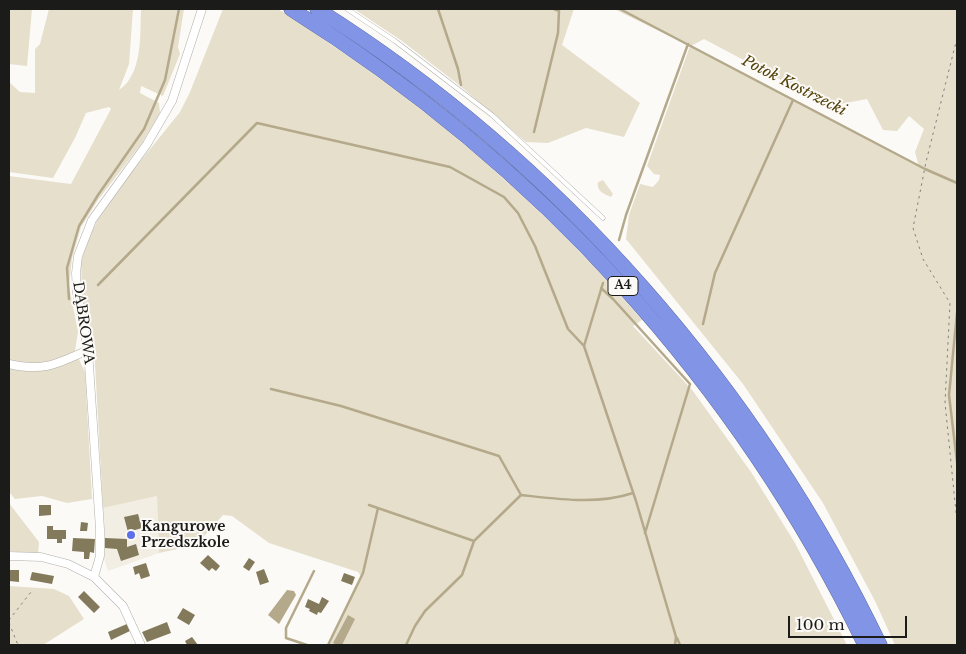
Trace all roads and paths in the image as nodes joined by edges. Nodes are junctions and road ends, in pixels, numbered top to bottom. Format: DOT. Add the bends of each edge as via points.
graph roads {
  1 [pos="202,9"];
  2 [pos="291,9"];
  3 [pos="317,9"];
  4 [pos="348,9"];
  5 [pos="957,38"];
  6 [pos="603,218"];
  7 [pos="88,350"];
  8 [pos="9,364"];
  9 [pos="957,522"];
  10 [pos="9,556"];
  11 [pos="94,578"];
  12 [pos="31,592"];
  13 [pos="9,622"];
  14 [pos="18,645"];
  15 [pos="141,645"];
  16 [pos="865,645"];
  17 [pos="880,645"];
  1 -- 7 [label="street, DĄBROWA" via="168,108 147,144 92,220 78,256 77,293"];
  2 -- 16 [label="highway, A4" via="387,73 471,139 541,202 627,290 681,353 759,460 816,553"];
  3 -- 17 [label="highway, A4" via="398,64 484,132 567,207 636,280 698,353 768,448 817,526"];
  4 -- 6 [label="lane" via="492,115"];
  5 -- 9 [label="path" via="912,228 923,259 950,303 945,403"];
  7 -- 8 [label="street" via="36,368"];
  7 -- 11 [label="street, DĄBROWA" via="100,529 100,556"];
  10 -- 11 [label="street" via="68,564"];
  11 -- 15 [label="street" via="123,606"];
  12 -- 13 [label="path"];
  13 -- 14 [label="path"];
}
